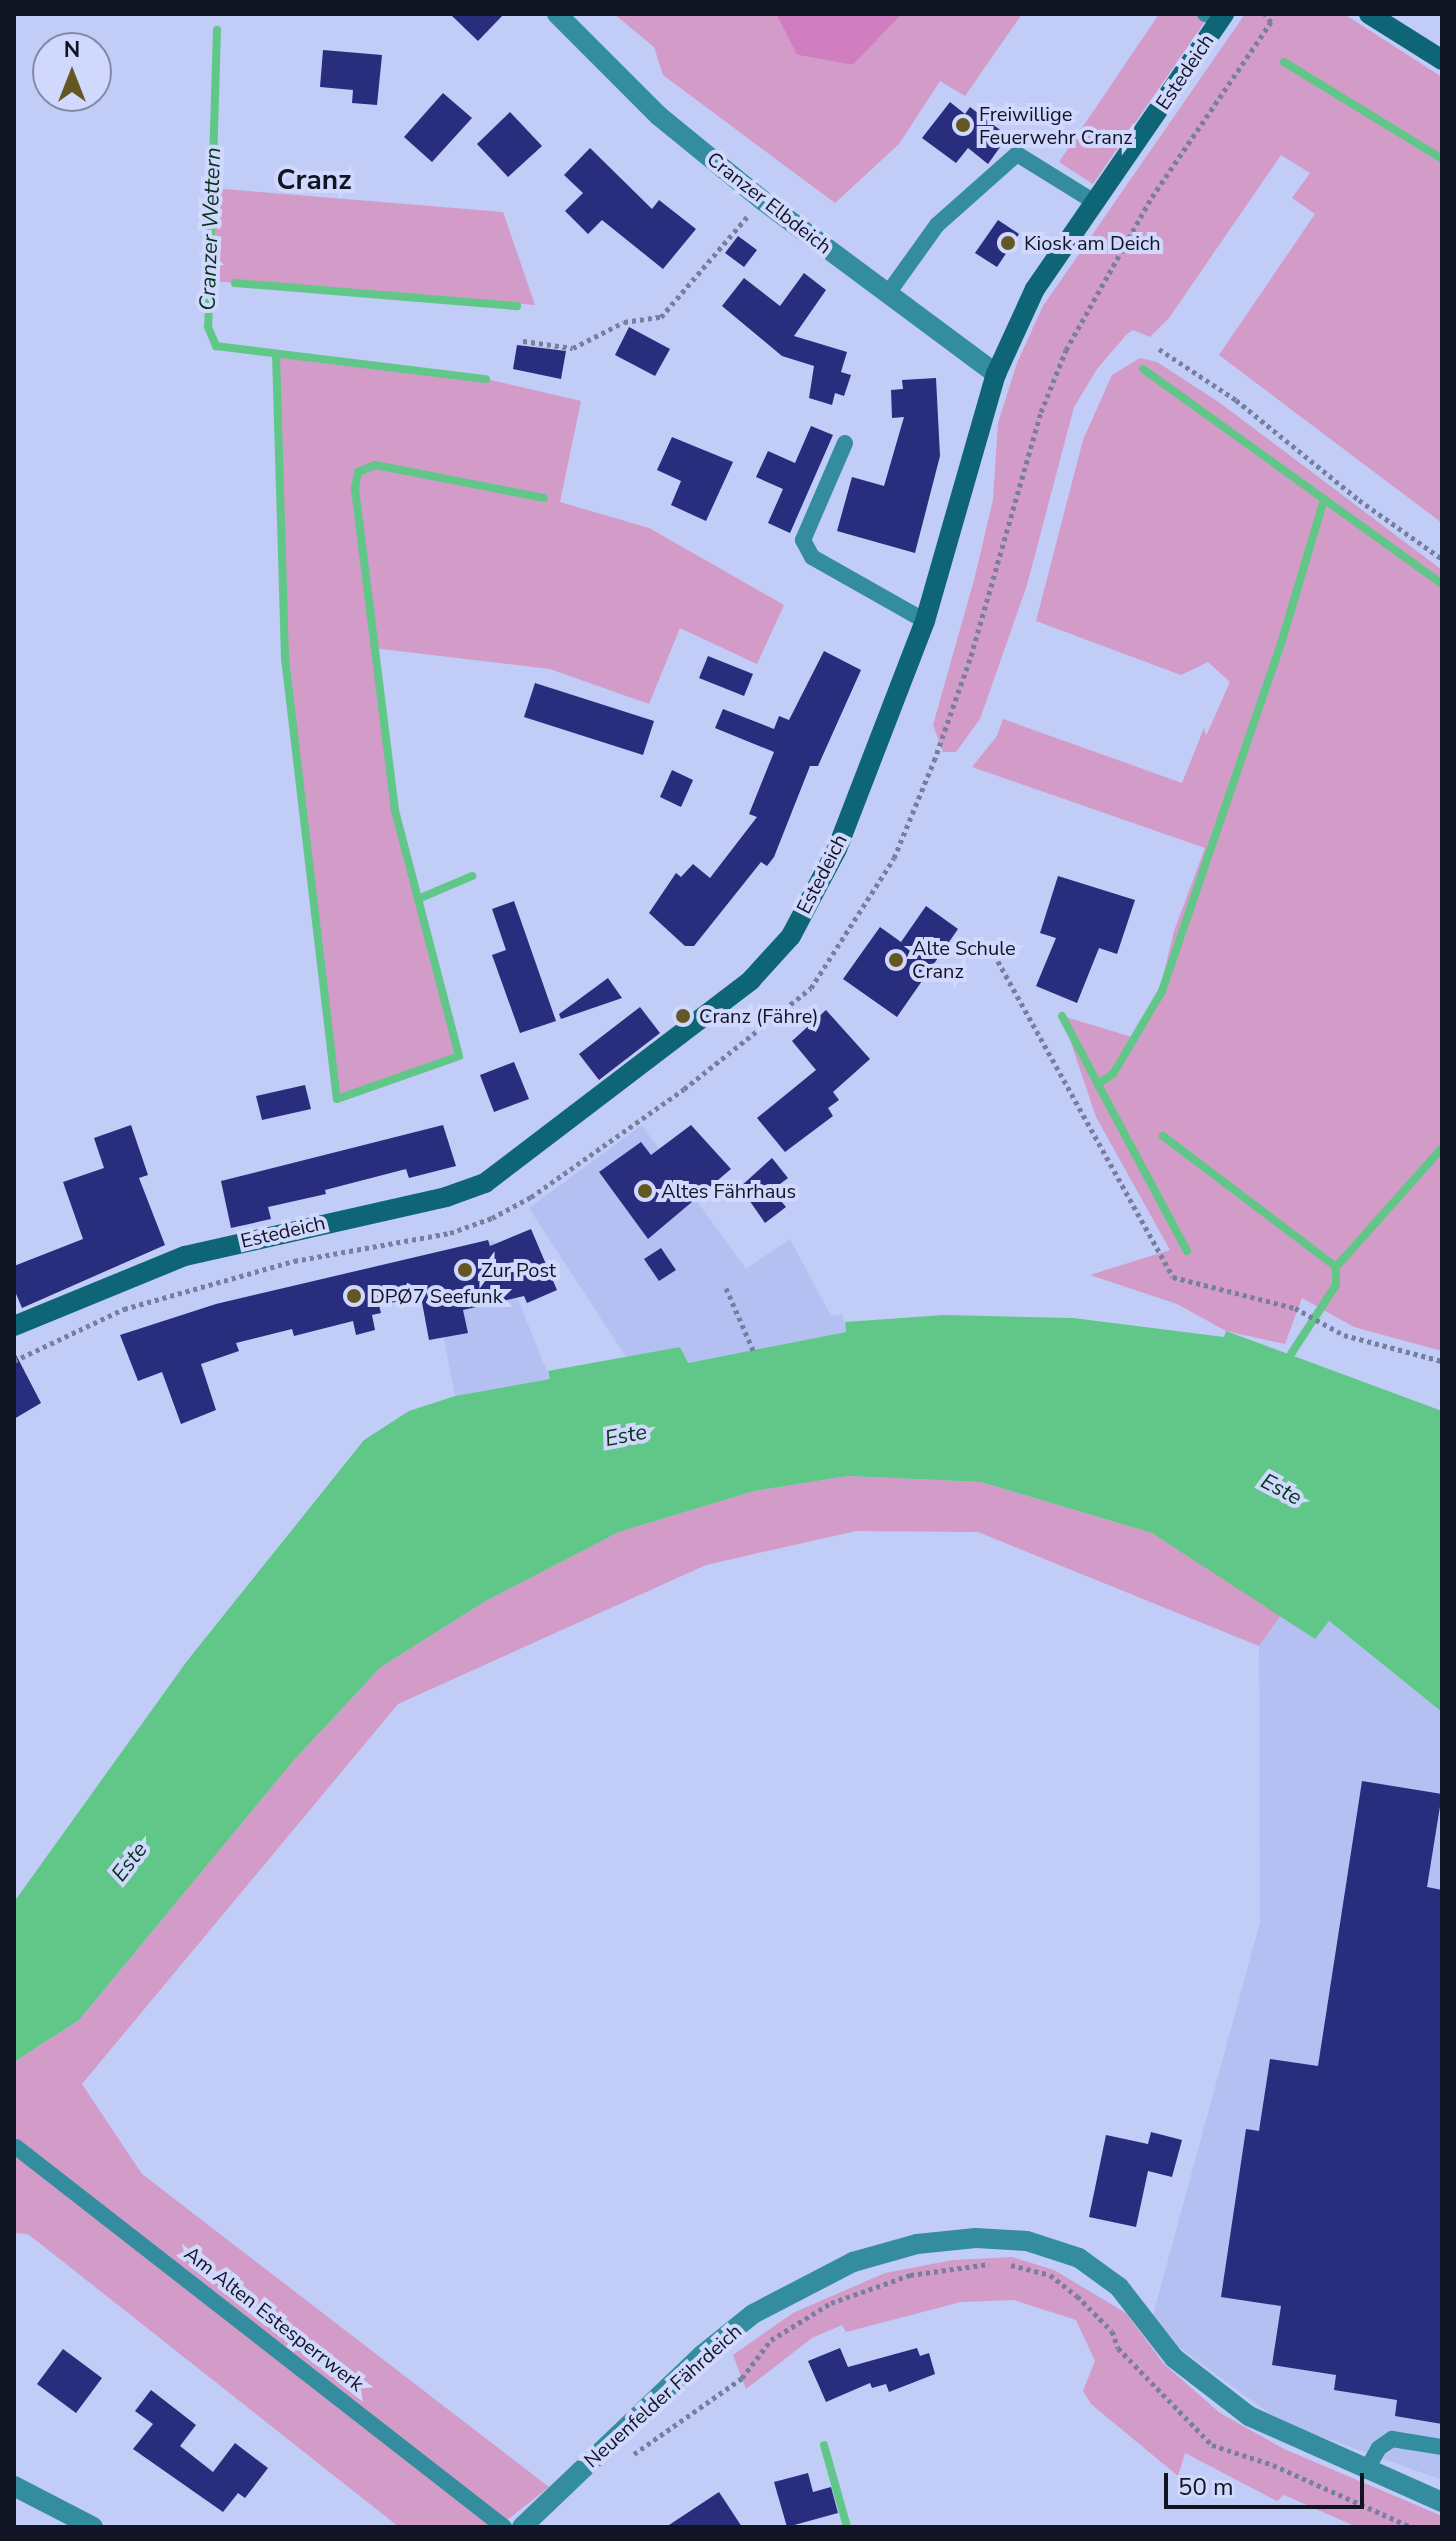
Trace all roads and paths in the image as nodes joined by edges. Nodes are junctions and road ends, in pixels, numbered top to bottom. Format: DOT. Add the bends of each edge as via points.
graph roads {
  1 [pos="557,14"];
  2 [pos="1265,14"];
  3 [pos="1369,14"];
  4 [pos="1217,15"];
  5 [pos="1442,60"];
  6 [pos="762,200"];
  7 [pos="1096,203"];
  8 [pos="889,292"];
  9 [pos="523,341"];
  10 [pos="1159,349"];
  11 [pos="996,374"];
  12 [pos="845,443"];
  13 [pos="1442,559"];
  14 [pos="925,621"];
  15 [pos="990,947"];
  16 [pos="811,988"];
  17 [pos="726,1288"];
  18 [pos="14,1326"];
  19 [pos="753,1350"];
  20 [pos="1442,1361"];
  21 [pos="16,2147"];
  22 [pos="1442,2447"];
  23 [pos="625,2461"];
  24 [pos="1366,2471"];
  25 [pos="14,2486"];
  26 [pos="1442,2502"];
  27 [pos="93,2527"];
  28 [pos="504,2527"];
  29 [pos="522,2527"];
  30 [pos="1411,2527"];
  1 -- 6 [label="street, Cranzer Elbdeich" via="659,116"];
  2 -- 16 [label="path" via="1271,22 1152,197 1066,350 1041,412 971,656 934,761 894,858"];
  3 -- 5 [label="street"];
  4 -- 7 [label="street, Estedeich"];
  6 -- 8 [label="street, Cranzer Elbdeich"];
  6 -- 9 [label="path" via="661,317 624,322 573,348"];
  7 -- 8 [label="lane" via="1017,154 937,225"];
  7 -- 11 [label="street, Estedeich" via="1035,289"];
  8 -- 11 [label="street, Cranzer Elbdeich"];
  10 -- 13 [label="path" via="1236,400 1359,500"];
  11 -- 14 [label="street, Estedeich"];
  12 -- 14 [label="lane" via="803,540 812,557"];
  14 -- 18 [label="street, Estedeich" via="837,849 791,936 751,980 704,1017 485,1183 446,1197 185,1256"];
  15 -- 20 [label="path" via="1173,1277 1295,1308 1344,1335"];
  17 -- 19 [label="path"];
  21 -- 28 [label="lane, Am Alten Estesperrwerk"];
  22 -- 24 [label="lane" via="1392,2439 1379,2448"];
  23 -- 30 [label="path" via="742,2378 771,2340 831,2303 910,2275 1002,2264 1050,2275 1077,2296 1112,2331 1118,2348 1212,2445 1273,2465"];
  24 -- 26 [label="street, Neuenfelder Fährdeich"];
  24 -- 29 [label="street, Neuenfelder Fährdeich" via="1260,2422 1217,2394 1174,2358 1119,2287 1079,2258 1027,2241 976,2238 917,2244 853,2262 753,2314 702,2355"];
  25 -- 27 [label="street"];
}
